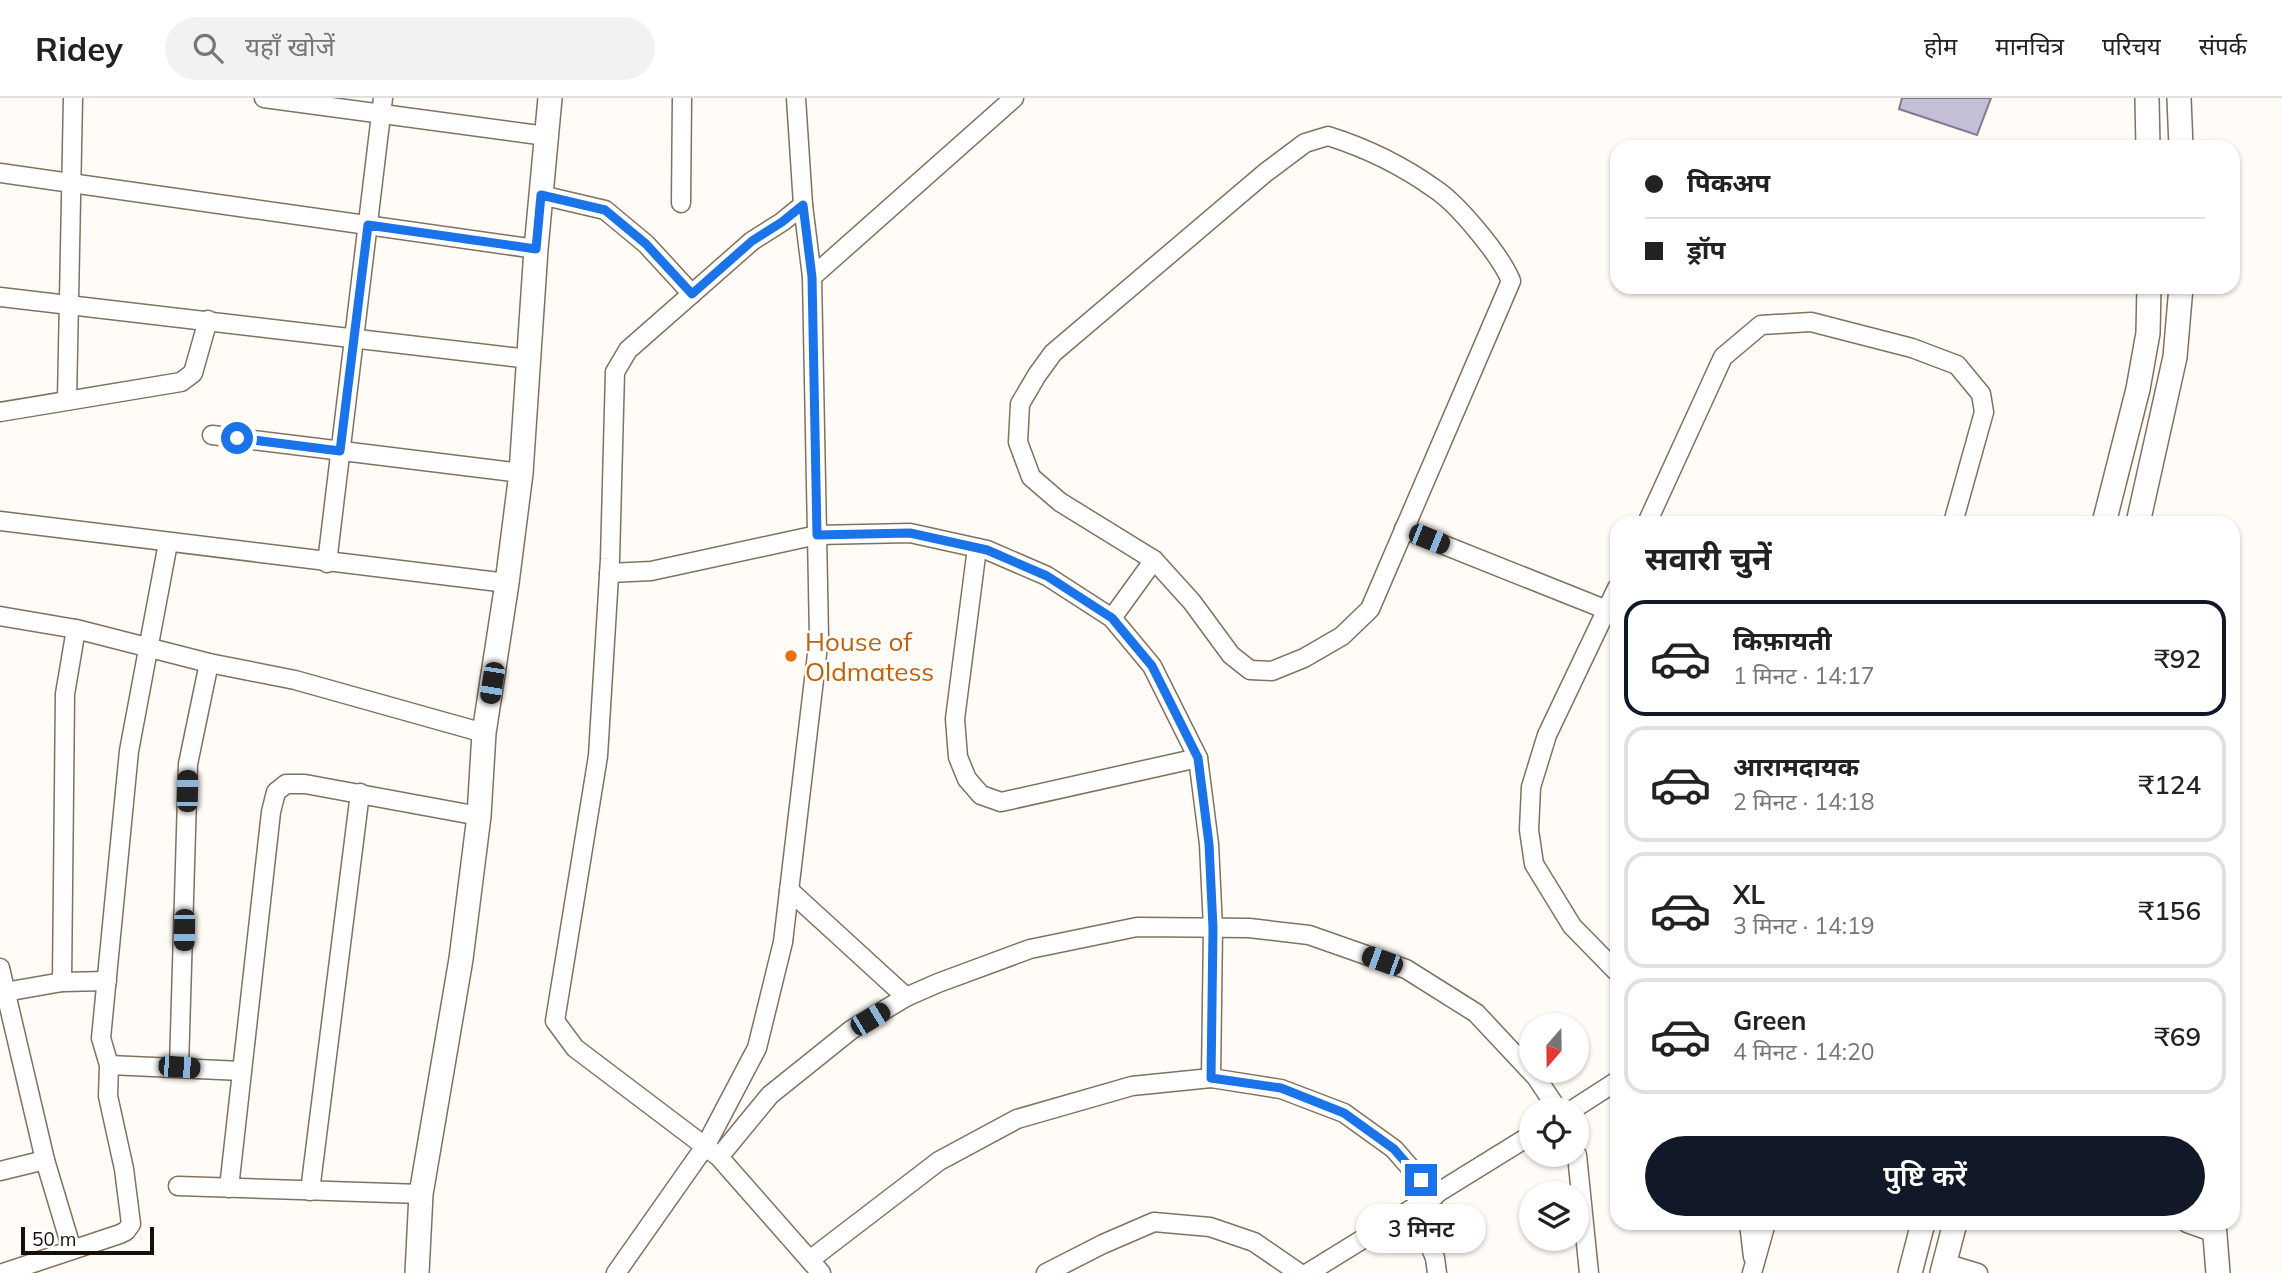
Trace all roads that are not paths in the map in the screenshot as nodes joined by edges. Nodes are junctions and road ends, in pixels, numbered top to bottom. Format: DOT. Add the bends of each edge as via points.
graph roads {
  1 [pos="73,98"];
  2 [pos="264,98"];
  3 [pos="550,98"];
  4 [pos="682,98"];
  5 [pos="796,98"];
  6 [pos="1014,98"];
  7 [pos="2147,98"];
  8 [pos="2179,98"];
  9 [pos="382,106"];
  10 [pos="546,136"];
  11 [pos="2148,140"];
  12 [pos="2180,140"];
  13 [pos="0,173"];
  14 [pos="71,184"];
  15 [pos="541,195"];
  16 [pos="681,203"];
  17 [pos="803,205"];
  18 [pos="368,225"];
  19 [pos="536,249"];
  20 [pos="812,277"];
  21 [pos="692,294"];
  22 [pos="2149,294"];
  23 [pos="2180,294"];
  24 [pos="0,297"];
  25 [pos="69,304"];
  26 [pos="208,320"];
  27 [pos="354,338"];
  28 [pos="528,359"];
  29 [pos="67,400"];
  30 [pos="0,412"];
  31 [pos="212,435"];
  32 [pos="340,451"];
  33 [pos="521,473"];
  34 [pos="1650,516"];
  35 [pos="1955,516"];
  36 [pos="2106,516"];
  37 [pos="2139,516"];
  38 [pos="0,521"];
  39 [pos="1404,529"];
  40 [pos="817,535"];
  41 [pos="168,543"];
  42 [pos="977,548"];
  43 [pos="1154,560"];
  44 [pos="327,563"];
  45 [pos="609,573"];
  46 [pos="508,583"];
  47 [pos="1610,611"];
  48 [pos="0,616"];
  49 [pos="1610,616"];
  50 [pos="1112,618"];
  51 [pos="76,629"];
  52 [pos="148,648"];
  53 [pos="209,663"];
  54 [pos="484,733"];
  55 [pos="1198,758"];
  56 [pos="360,793"];
  57 [pos="479,816"];
  58 [pos="789,890"];
  59 [pos="1213,928"];
  60 [pos="1610,965"];
  61 [pos="0,968"];
  62 [pos="107,981"];
  63 [pos="62,982"];
  64 [pos="3,992"];
  65 [pos="906,997"];
  66 [pos="109,1065"];
  67 [pos="179,1067"];
  68 [pos="242,1071"];
  69 [pos="1211,1078"];
  70 [pos="1610,1086"];
  71 [pos="1549,1097"];
  72 [pos="1589,1099"];
  73 [pos="1519,1143"];
  74 [pos="713,1151"];
  75 [pos="45,1160"];
  76 [pos="1578,1167"];
  77 [pos="0,1171"];
  78 [pos="177,1186"];
  79 [pos="229,1188"];
  80 [pos="310,1191"];
  81 [pos="421,1194"];
  82 [pos="1435,1196"];
  83 [pos="1415,1209"];
  84 [pos="1750,1230"];
  85 [pos="1764,1230"];
  86 [pos="1921,1230"];
  87 [pos="1953,1230"];
  88 [pos="2215,1230"];
  89 [pos="72,1250"];
  90 [pos="816,1266"];
  91 [pos="1944,1268"];
  92 [pos="1753,1269"];
  93 [pos="3,1273"];
  94 [pos="417,1273"];
  95 [pos="616,1273"];
  96 [pos="1046,1273"];
  97 [pos="1298,1273"];
  98 [pos="1308,1273"];
  99 [pos="1437,1273"];
  100 [pos="1590,1273"];
  101 [pos="1910,1273"];
  102 [pos="1978,1273"];
  103 [pos="2218,1273"];
  1 -- 14 [label="street"];
  2 -- 9 [label="street"];
  3 -- 10 [label="street"];
  4 -- 16 [label="street"];
  5 -- 17 [label="street"];
  6 -- 20 [label="street"];
  7 -- 11 [label="street"];
  8 -- 12 [label="street"];
  9 -- 10 [label="street"];
  9 -- 18 [label="street"];
  10 -- 15 [label="street"];
  13 -- 14 [label="street"];
  14 -- 18 [label="street"];
  14 -- 25 [label="street"];
  15 -- 19 [label="street"];
  15 -- 21 [label="street" via="605,210 646,244"];
  17 -- 20 [label="street"];
  17 -- 21 [label="street" via="752,241"];
  18 -- 19 [label="street"];
  18 -- 27 [label="street"];
  19 -- 28 [label="street"];
  20 -- 40 [label="street"];
  21 -- 45 [label="street" via="628,350 615,372"];
  22 -- 36 [label="street" via="2148,333 2138,389"];
  23 -- 37 [label="street" via="2175,357"];
  24 -- 25 [label="street"];
  25 -- 26 [label="street"];
  25 -- 29 [label="street"];
  26 -- 27 [label="street"];
  26 -- 29 [label="street" via="193,373 181,382"];
  27 -- 28 [label="street"];
  27 -- 32 [label="street"];
  28 -- 33 [label="street"];
  29 -- 30 [label="street"];
  31 -- 32 [label="street"];
  32 -- 33 [label="street"];
  32 -- 44 [label="street"];
  33 -- 46 [label="street"];
  34 -- 35 [label="street" via="1723,357 1761,325 1811,322 1912,348 1957,365 1981,394 1984,412"];
  38 -- 41 [label="street"];
  39 -- 43 [label="street" via="1370,609 1342,636 1272,671 1250,670 1231,655"];
  39 -- 43 [label="street" via="1511,281 1504,264 1474,227 1437,190 1363,147 1328,136 1305,143 1265,173 1053,353 1020,404 1018,442 1031,477 1060,502"];
  39 -- 47 [label="street"];
  40 -- 42 [label="street" via="910,533"];
  40 -- 45 [label="street" via="651,571"];
  40 -- 58 [label="street" via="819,636"];
  41 -- 44 [label="street"];
  41 -- 52 [label="street"];
  42 -- 50 [label="street" via="1047,576"];
  42 -- 55 [label="street" via="955,719 958,757 967,779 981,795 1001,802"];
  43 -- 50 [label="street"];
  44 -- 46 [label="street"];
  45 -- 74 [label="street" via="598,756 555,1021 575,1048"];
  46 -- 54 [label="street"];
  48 -- 51 [label="street"];
  49 -- 60 [label="street" via="1547,735 1531,787 1529,830 1534,864 1572,926"];
  50 -- 55 [label="street" via="1152,666"];
  51 -- 52 [label="street"];
  51 -- 63 [label="street" via="65,694"];
  52 -- 53 [label="street"];
  52 -- 62 [label="street" via="129,751"];
  53 -- 54 [label="street" via="295,680"];
  53 -- 67 [label="street" via="188,764"];
  54 -- 57 [label="street"];
  55 -- 59 [label="street"];
  56 -- 57 [label="street"];
  56 -- 68 [label="street" via="305,783 286,783 276,792"];
  56 -- 80 [label="street"];
  57 -- 81 [label="street" via="461,959"];
  58 -- 65 [label="street"];
  58 -- 74 [label="street" via="783,942 757,1048"];
  59 -- 65 [label="street" via="1137,927 1030,949"];
  59 -- 69 [label="street"];
  59 -- 71 [label="street" via="1309,935 1406,969 1476,1013"];
  61 -- 64 [label="street"];
  62 -- 63 [label="street"];
  62 -- 66 [label="street" via="102,1038"];
  63 -- 64 [label="street"];
  64 -- 75 [label="street"];
  65 -- 74 [label="street" via="851,1030 770,1095"];
  66 -- 67 [label="street"];
  66 -- 89 [label="street" via="108,1096 131,1224 120,1234"];
  67 -- 68 [label="street"];
  68 -- 79 [label="street"];
  69 -- 82 [label="street" via="1281,1088 1344,1113 1394,1149"];
  69 -- 90 [label="street" via="1132,1086 1017,1119 939,1161"];
  70 -- 72 [label="street"];
  73 -- 82 [label="street"];
  74 -- 90 [label="street"];
  74 -- 95 [label="street"];
  75 -- 77 [label="street"];
  75 -- 89 [label="street"];
  76 -- 100 [label="street"];
  78 -- 79 [label="street"];
  79 -- 80 [label="street"];
  80 -- 81 [label="street"];
  81 -- 94 [label="street"];
  82 -- 83 [label="street"];
  83 -- 98 [label="street"];
  83 -- 99 [label="street"];
  84 -- 92 [label="street"];
  85 -- 92 [label="street"];
  86 -- 101 [label="street"];
  87 -- 91 [label="street"];
  88 -- 103 [label="street"];
  89 -- 93 [label="street"];
  91 -- 102 [label="street"];
  96 -- 97 [label="street" via="1154,1222 1210,1227 1254,1242"];
}
